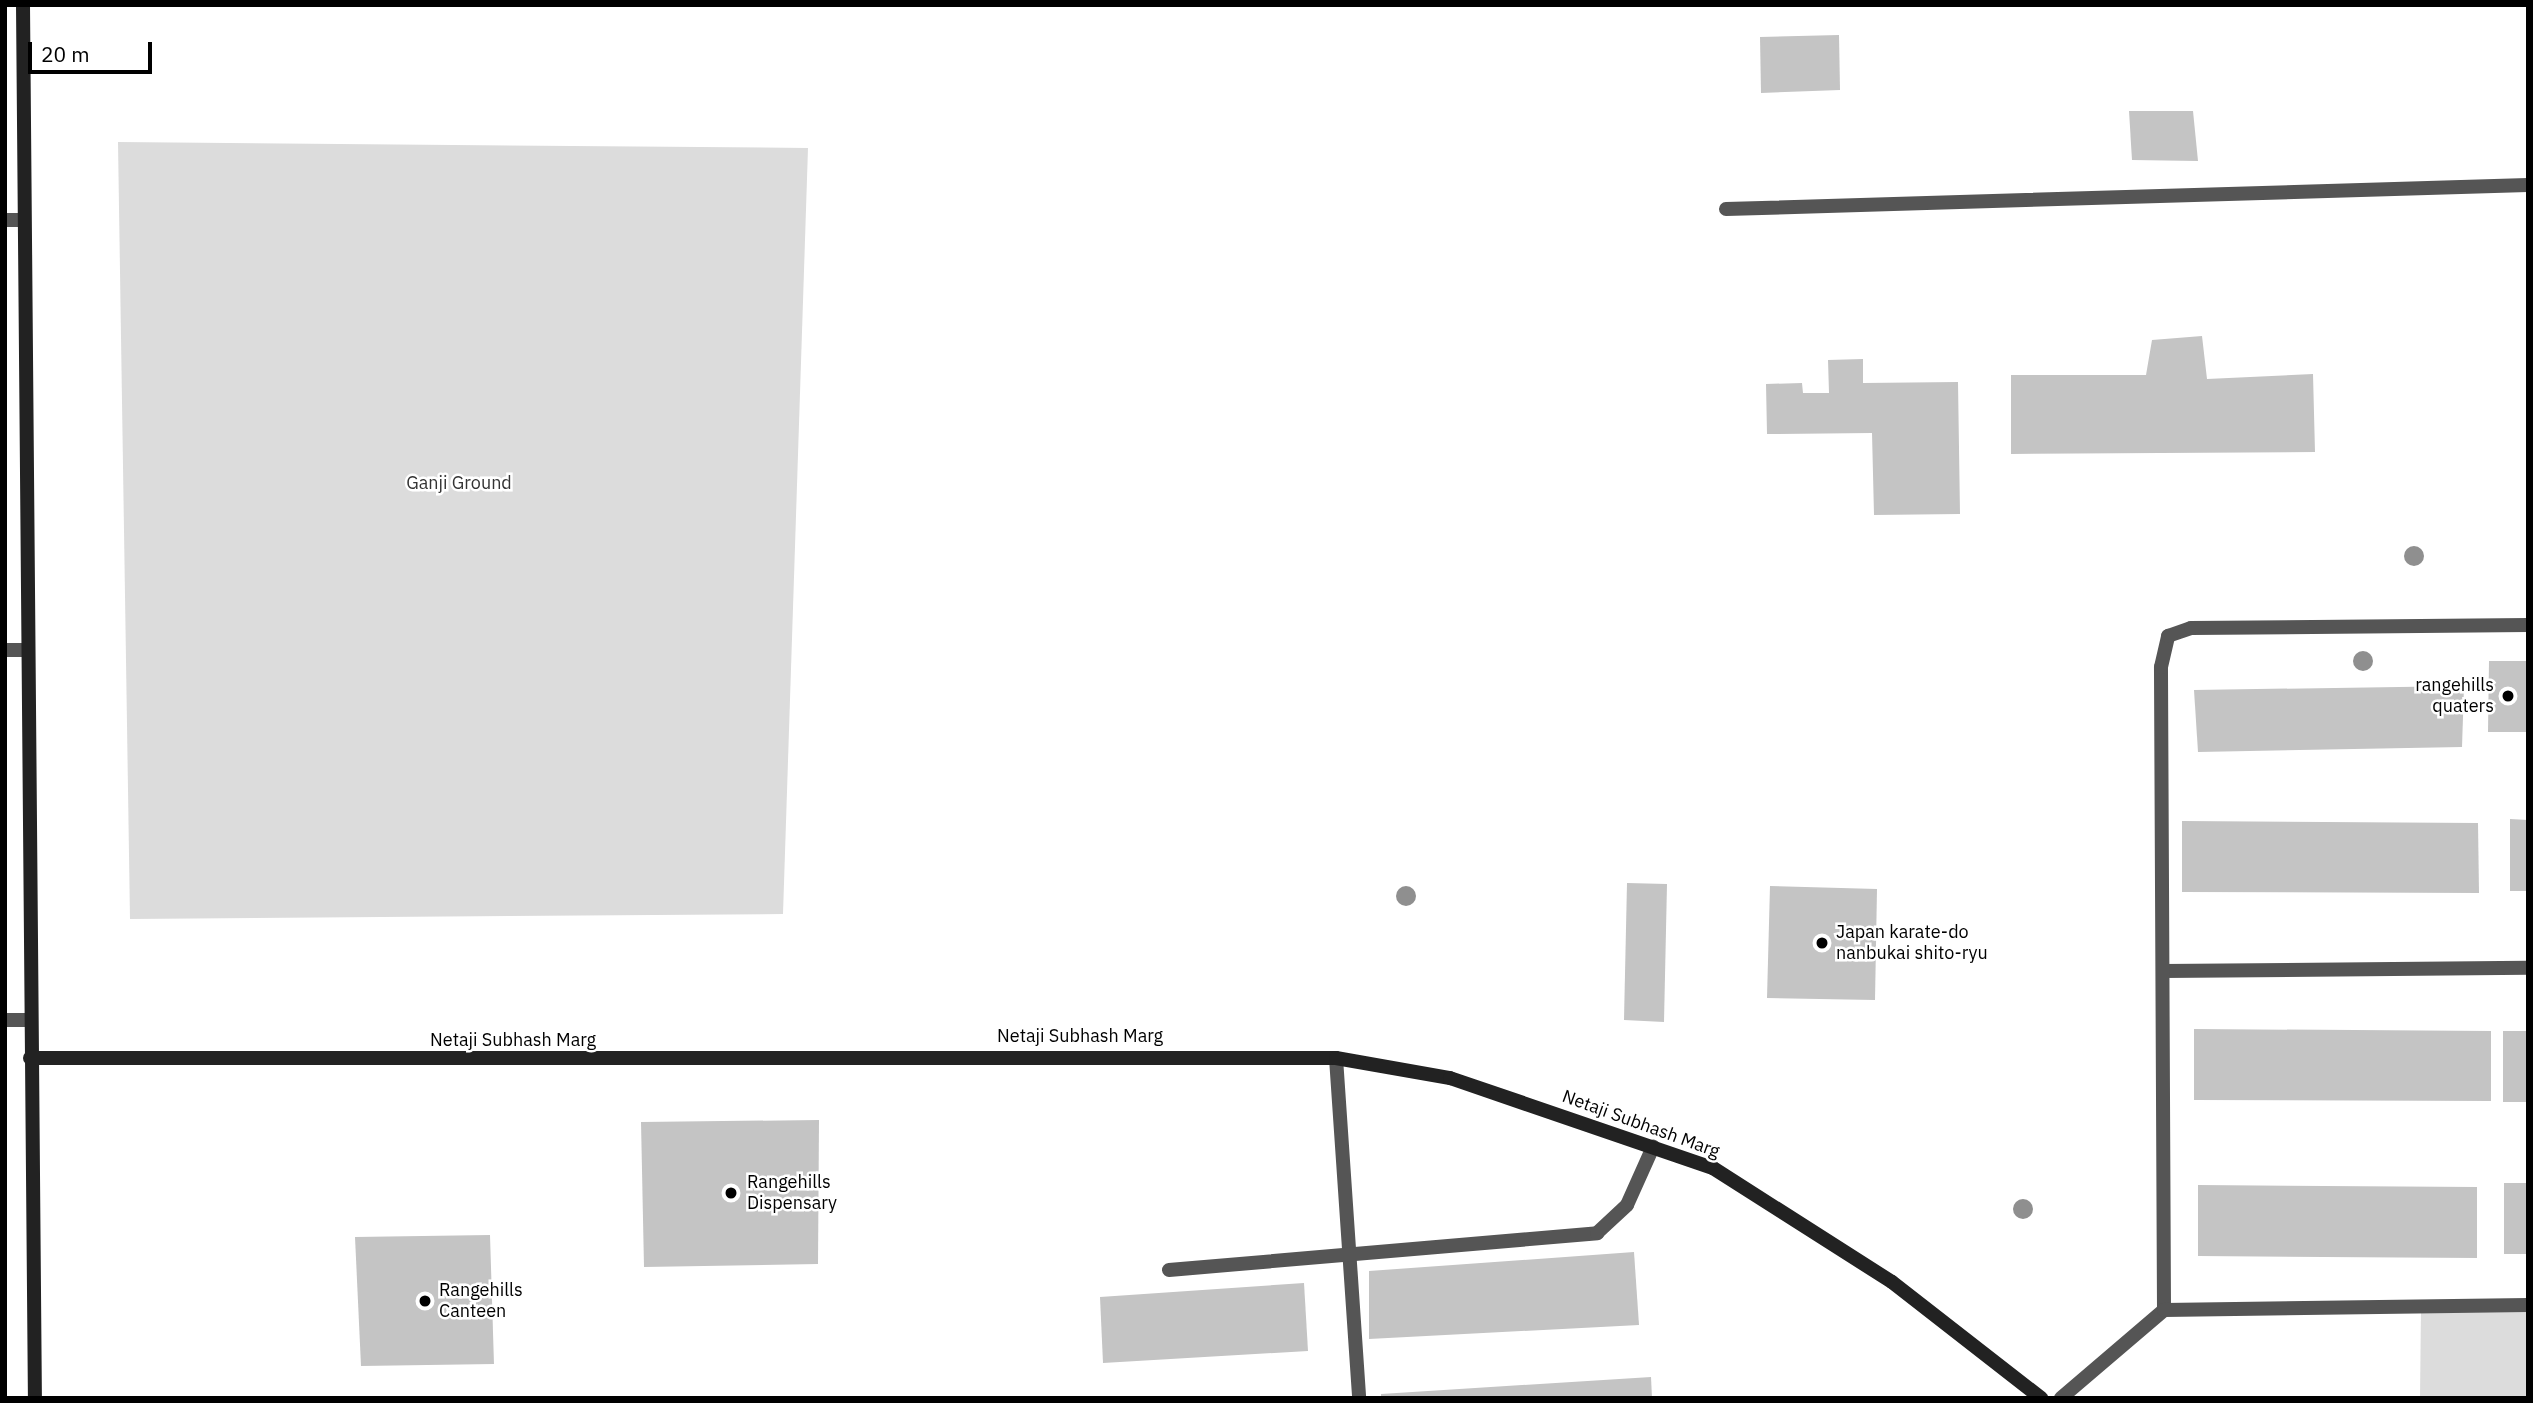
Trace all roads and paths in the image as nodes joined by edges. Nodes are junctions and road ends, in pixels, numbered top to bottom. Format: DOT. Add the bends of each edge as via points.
graph roads {
  1 [pos="23,5"];
  2 [pos="2528,185"];
  3 [pos="1726,209"];
  4 [pos="5,220"];
  5 [pos="24,220"];
  6 [pos="2528,625"];
  7 [pos="5,650"];
  8 [pos="27,650"];
  9 [pos="2528,968"];
  10 [pos="2163,971"];
  11 [pos="5,1020"];
  12 [pos="30,1020"];
  13 [pos="30,1058"];
  14 [pos="1336,1058"];
  15 [pos="1653,1147"];
  16 [pos="1346,1254"];
  17 [pos="1168,1269"];
  18 [pos="2528,1305"];
  19 [pos="2164,1310"];
  20 [pos="35,1398"];
  21 [pos="1359,1398"];
  22 [pos="2040,1398"];
  23 [pos="2061,1398"];
  1 -- 5 [label="street"];
  2 -- 3 [label="street"];
  4 -- 5 [label="street"];
  5 -- 8 [label="street"];
  6 -- 10 [label="street" via="2191,628 2168,636 2161,667"];
  7 -- 8 [label="street"];
  8 -- 12 [label="street"];
  9 -- 10 [label="street"];
  10 -- 19 [label="street"];
  11 -- 12 [label="street"];
  12 -- 13 [label="street"];
  13 -- 14 [label="street, Netaji Subhash Marg"];
  13 -- 20 [label="street"];
  14 -- 15 [label="street, Netaji Subhash Marg" via="1450,1078"];
  14 -- 16 [label="street"];
  15 -- 16 [label="street" via="1627,1205 1597,1233"];
  15 -- 22 [label="street, Netaji Subhash Marg" via="1713,1168 1892,1282"];
  16 -- 17 [label="street"];
  16 -- 21 [label="street"];
  18 -- 19 [label="street"];
  19 -- 23 [label="street"];
}
